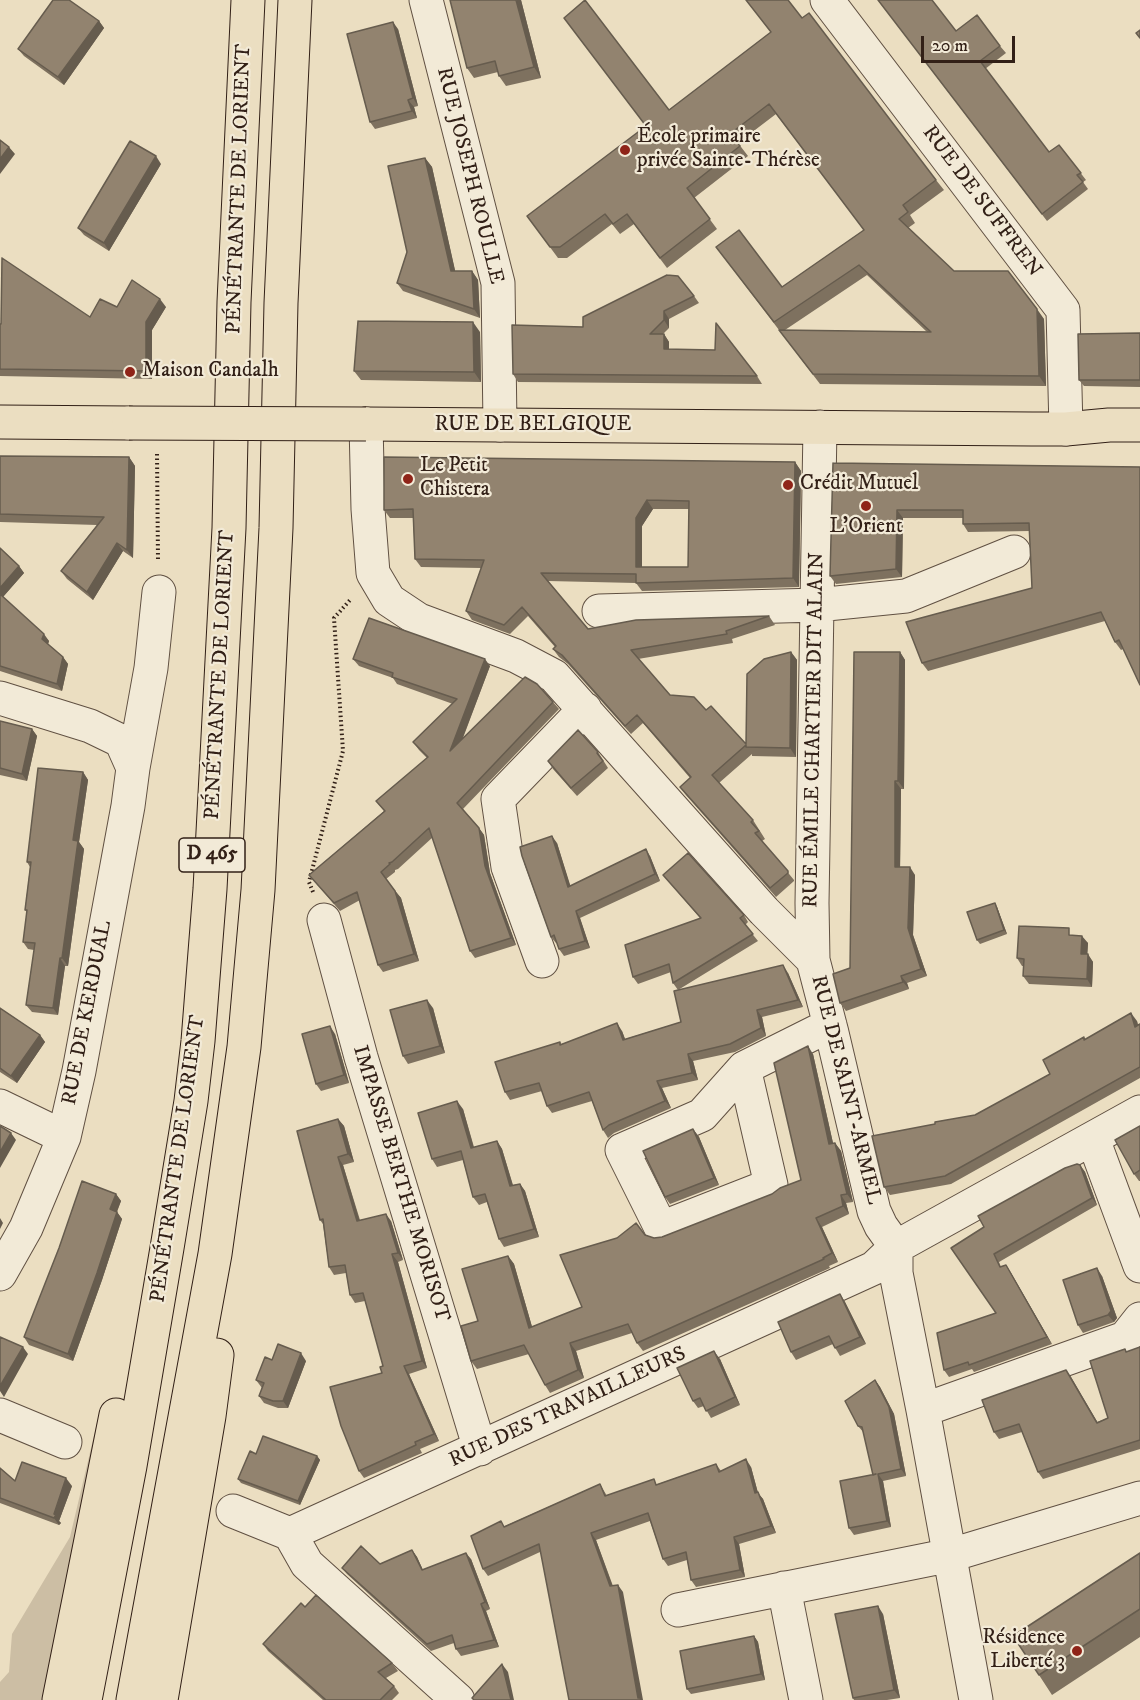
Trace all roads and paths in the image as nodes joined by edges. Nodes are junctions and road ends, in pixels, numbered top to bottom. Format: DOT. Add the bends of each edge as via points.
graph roads {
  1 [pos="248,0"];
  2 [pos="295,0"];
  3 [pos="426,0"];
  4 [pos="827,0"];
  5 [pos="0,422"];
  6 [pos="143,423"];
  7 [pos="366,424"];
  8 [pos="500,425"];
  9 [pos="1140,425"];
  10 [pos="820,427"];
  11 [pos="1066,429"];
  12 [pos="1140,442"];
  13 [pos="1014,552"];
  14 [pos="373,573"];
  15 [pos="159,592"];
  16 [pos="817,605"];
  17 [pos="599,611"];
  18 [pos="0,698"];
  19 [pos="585,710"];
  20 [pos="127,755"];
  21 [pos="324,920"];
  22 [pos="813,960"];
  23 [pos="542,961"];
  24 [pos="830,1025"];
  25 [pos="244,1047"];
  26 [pos="744,1068"];
  27 [pos="191,1101"];
  28 [pos="0,1106"];
  29 [pos="1140,1112"];
  30 [pos="63,1137"];
  31 [pos="1093,1139"];
  32 [pos="896,1247"];
  33 [pos="1140,1266"];
  34 [pos="0,1274"];
  35 [pos="1140,1319"];
  36 [pos="923,1410"];
  37 [pos="0,1415"];
  38 [pos="65,1442"];
  39 [pos="480,1449"];
  40 [pos="1140,1498"];
  41 [pos="233,1511"];
  42 [pos="290,1534"];
  43 [pos="951,1555"];
  44 [pos="784,1588"];
  45 [pos="678,1610"];
  46 [pos="59,1700"];
  47 [pos="85,1700"];
  48 [pos="133,1700"];
  49 [pos="161,1700"];
  50 [pos="458,1700"];
  51 [pos="806,1700"];
  52 [pos="976,1700"];
  1 -- 27 [label="main road, PÉNÉTRANTE DE LORIENT / D 465" via="234,302 229,528 211,878"];
  2 -- 25 [label="main road, D 465" via="281,303 276,528 258,890"];
  3 -- 8 [label="street, RUE JOSEPH ROULLE" via="498,283"];
  4 -- 11 [label="street, RUE DE SUFFREN" via="1063,310"];
  5 -- 6 [label="main road, RUE DE BELGIQUE"];
  6 -- 7 [label="main road, RUE DE BELGIQUE, bridge"];
  6 -- 15 [label="path"];
  7 -- 8 [label="main road, RUE DE BELGIQUE"];
  7 -- 14 [label="street, RUE DE SAINT-ARMEL"];
  8 -- 10 [label="main road, RUE DE BELGIQUE"];
  9 -- 11 [label="main road, RUE DE BELGIQUE"];
  10 -- 11 [label="main road, RUE DE BELGIQUE"];
  10 -- 16 [label="street, RUE ÉMILE CHARTIER DIT ALAIN"];
  11 -- 12 [label="main road, RUE DE BELGIQUE"];
  13 -- 16 [label="street" via="906,596"];
  14 -- 19 [label="street, RUE DE SAINT-ARMEL" via="389,600 419,620 516,656 554,676"];
  14 -- 21 [label="path" via="334,618 343,751 309,882"];
  15 -- 20 [label="street, RUE DE KERDUAL" via="152,668"];
  16 -- 17 [label="street"];
  16 -- 22 [label="street, RUE ÉMILE CHARTIER DIT ALAIN"];
  18 -- 20 [label="street" via="90,726"];
  19 -- 22 [label="street, RUE DE SAINT-ARMEL" via="764,911"];
  19 -- 23 [label="street" via="498,799 508,867"];
  20 -- 30 [label="street, RUE DE KERDUAL" via="128,806"];
  21 -- 39 [label="street, IMPASSE BERTHE MORISOT" via="361,1057"];
  22 -- 24 [label="street, RUE DE SAINT-ARMEL"];
  24 -- 26 [label="street"];
  24 -- 32 [label="street, RUE DE SAINT-ARMEL" via="874,1211"];
  25 -- 48 [label="main road, D 465" via="215,1254"];
  25 -- 49 [label="main road" via="230,1258 209,1416"];
  26 -- 26 [label="street" via="702,1115 622,1150 661,1228 771,1185"];
  27 -- 46 [label="main road" via="124,1375"];
  27 -- 47 [label="main road, PÉNÉTRANTE DE LORIENT / D 465" via="130,1466"];
  28 -- 30 [label="street"];
  29 -- 31 [label="street, RUE DES TRAVAILLEURS"];
  30 -- 34 [label="street, RUE DE KERDUAL" via="26,1228"];
  31 -- 32 [label="street, RUE DES TRAVAILLEURS"];
  31 -- 33 [label="street"];
  32 -- 36 [label="street" via="896,1273"];
  32 -- 39 [label="street, RUE DES TRAVAILLEURS" via="874,1268"];
  35 -- 36 [label="street" via="1125,1338"];
  36 -- 43 [label="street"];
  37 -- 38 [label="street"];
  39 -- 42 [label="street, RUE DES TRAVAILLEURS"];
  40 -- 43 [label="street"];
  41 -- 42 [label="street"];
  42 -- 50 [label="street" via="307,1564"];
  43 -- 44 [label="street"];
  43 -- 52 [label="street"];
  44 -- 45 [label="street"];
  44 -- 51 [label="street"];
}
